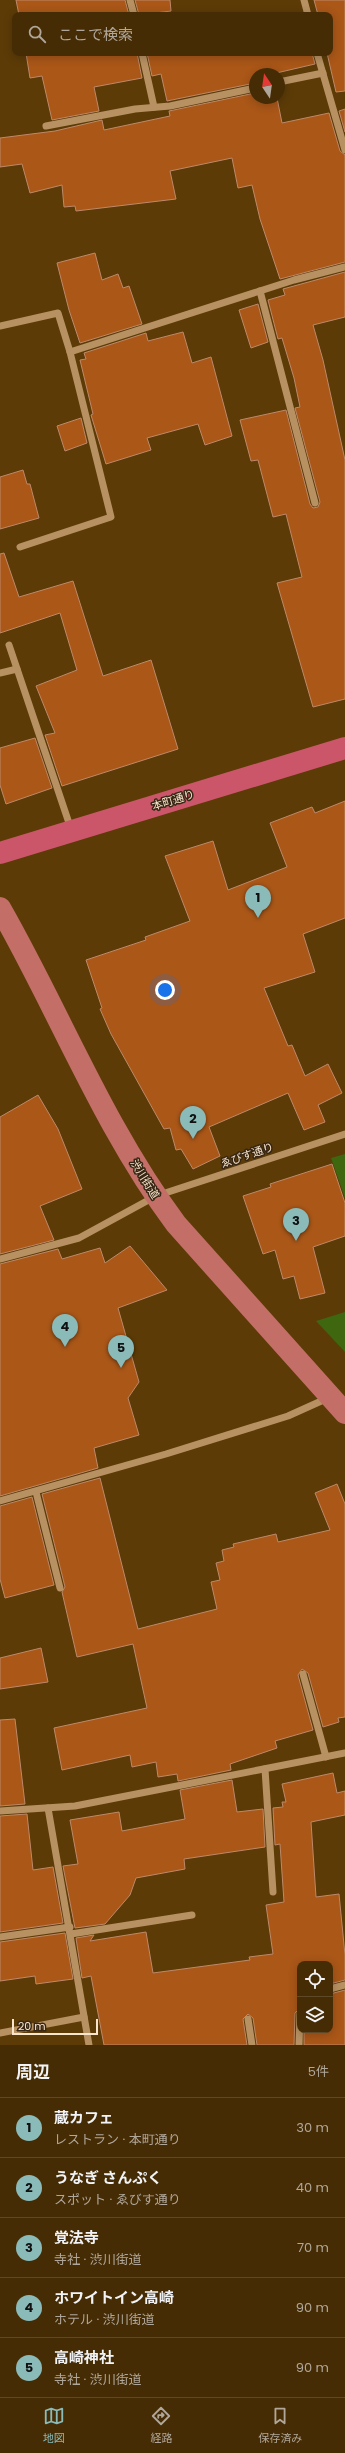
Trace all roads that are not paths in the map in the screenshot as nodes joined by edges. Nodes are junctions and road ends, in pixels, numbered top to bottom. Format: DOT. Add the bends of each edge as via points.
graph roads {
  1 [pos="130,0"];
  2 [pos="304,0"];
  3 [pos="133,12"];
  4 [pos="307,12"];
  5 [pos="143,56"];
  6 [pos="319,56"];
  7 [pos="323,73"];
  8 [pos="285,81"];
  9 [pos="249,89"];
  10 [pos="154,108"];
  11 [pos="46,126"];
  12 [pos="345,150"];
  13 [pos="345,267"];
  14 [pos="260,291"];
  15 [pos="0,326"];
  16 [pos="70,352"];
  17 [pos="315,504"];
  18 [pos="20,548"];
  19 [pos="9,645"];
  20 [pos="17,669"];
  21 [pos="0,672"];
  22 [pos="345,748"];
  23 [pos="72,831"];
  24 [pos="0,852"];
  25 [pos="0,908"];
  26 [pos="345,1134"];
  27 [pos="156,1196"];
  28 [pos="0,1259"];
  29 [pos="330,1397"];
  30 [pos="345,1413"];
  31 [pos="36,1492"];
  32 [pos="0,1501"];
  33 [pos="60,1588"];
  34 [pos="303,1674"];
  35 [pos="345,1753"];
  36 [pos="326,1757"];
  37 [pos="265,1770"];
  38 [pos="48,1808"];
  39 [pos="0,1811"];
  40 [pos="273,1892"];
  41 [pos="192,1915"];
  42 [pos="70,1931"];
  43 [pos="0,1937"];
  44 [pos="345,1985"];
  45 [pos="333,1988"];
  46 [pos="84,2017"];
  47 [pos="248,2019"];
  48 [pos="0,2033"];
  49 [pos="299,2033"];
  50 [pos="89,2045"];
  51 [pos="252,2045"];
  52 [pos="299,2045"];
  1 -- 3 [label="street"];
  2 -- 4 [label="street"];
  5 -- 10 [label="street"];
  6 -- 7 [label="street"];
  7 -- 8 [label="street"];
  7 -- 12 [label="street"];
  9 -- 10 [label="street"];
  10 -- 11 [label="street" via="135,108"];
  13 -- 14 [label="street"];
  14 -- 16 [label="street"];
  14 -- 17 [label="street"];
  15 -- 16 [label="street" via="58,313"];
  16 -- 18 [label="street" via="111,517"];
  19 -- 20 [label="street"];
  20 -- 21 [label="street"];
  20 -- 23 [label="street"];
  22 -- 23 [label="highway, 本町通り"];
  23 -- 24 [label="highway, 本町通り"];
  25 -- 27 [label="main road, 渋川街道" via="84,1073"];
  26 -- 27 [label="street, ゑびす通り"];
  27 -- 28 [label="street, ゑびす通り" via="79,1238"];
  27 -- 29 [label="main road, 渋川街道" via="176,1224"];
  29 -- 30 [label="main road, 渋川街道"];
  29 -- 31 [label="street" via="288,1416"];
  31 -- 32 [label="street"];
  31 -- 33 [label="street"];
  34 -- 36 [label="street"];
  35 -- 36 [label="street"];
  36 -- 37 [label="street"];
  37 -- 38 [label="street" via="75,1806"];
  37 -- 40 [label="street"];
  38 -- 39 [label="street"];
  38 -- 42 [label="street"];
  41 -- 42 [label="street"];
  42 -- 43 [label="street"];
  42 -- 46 [label="street"];
  44 -- 45 [label="street"];
  46 -- 48 [label="street"];
  46 -- 50 [label="street"];
  47 -- 51 [label="street"];
  49 -- 52 [label="street"];
}
